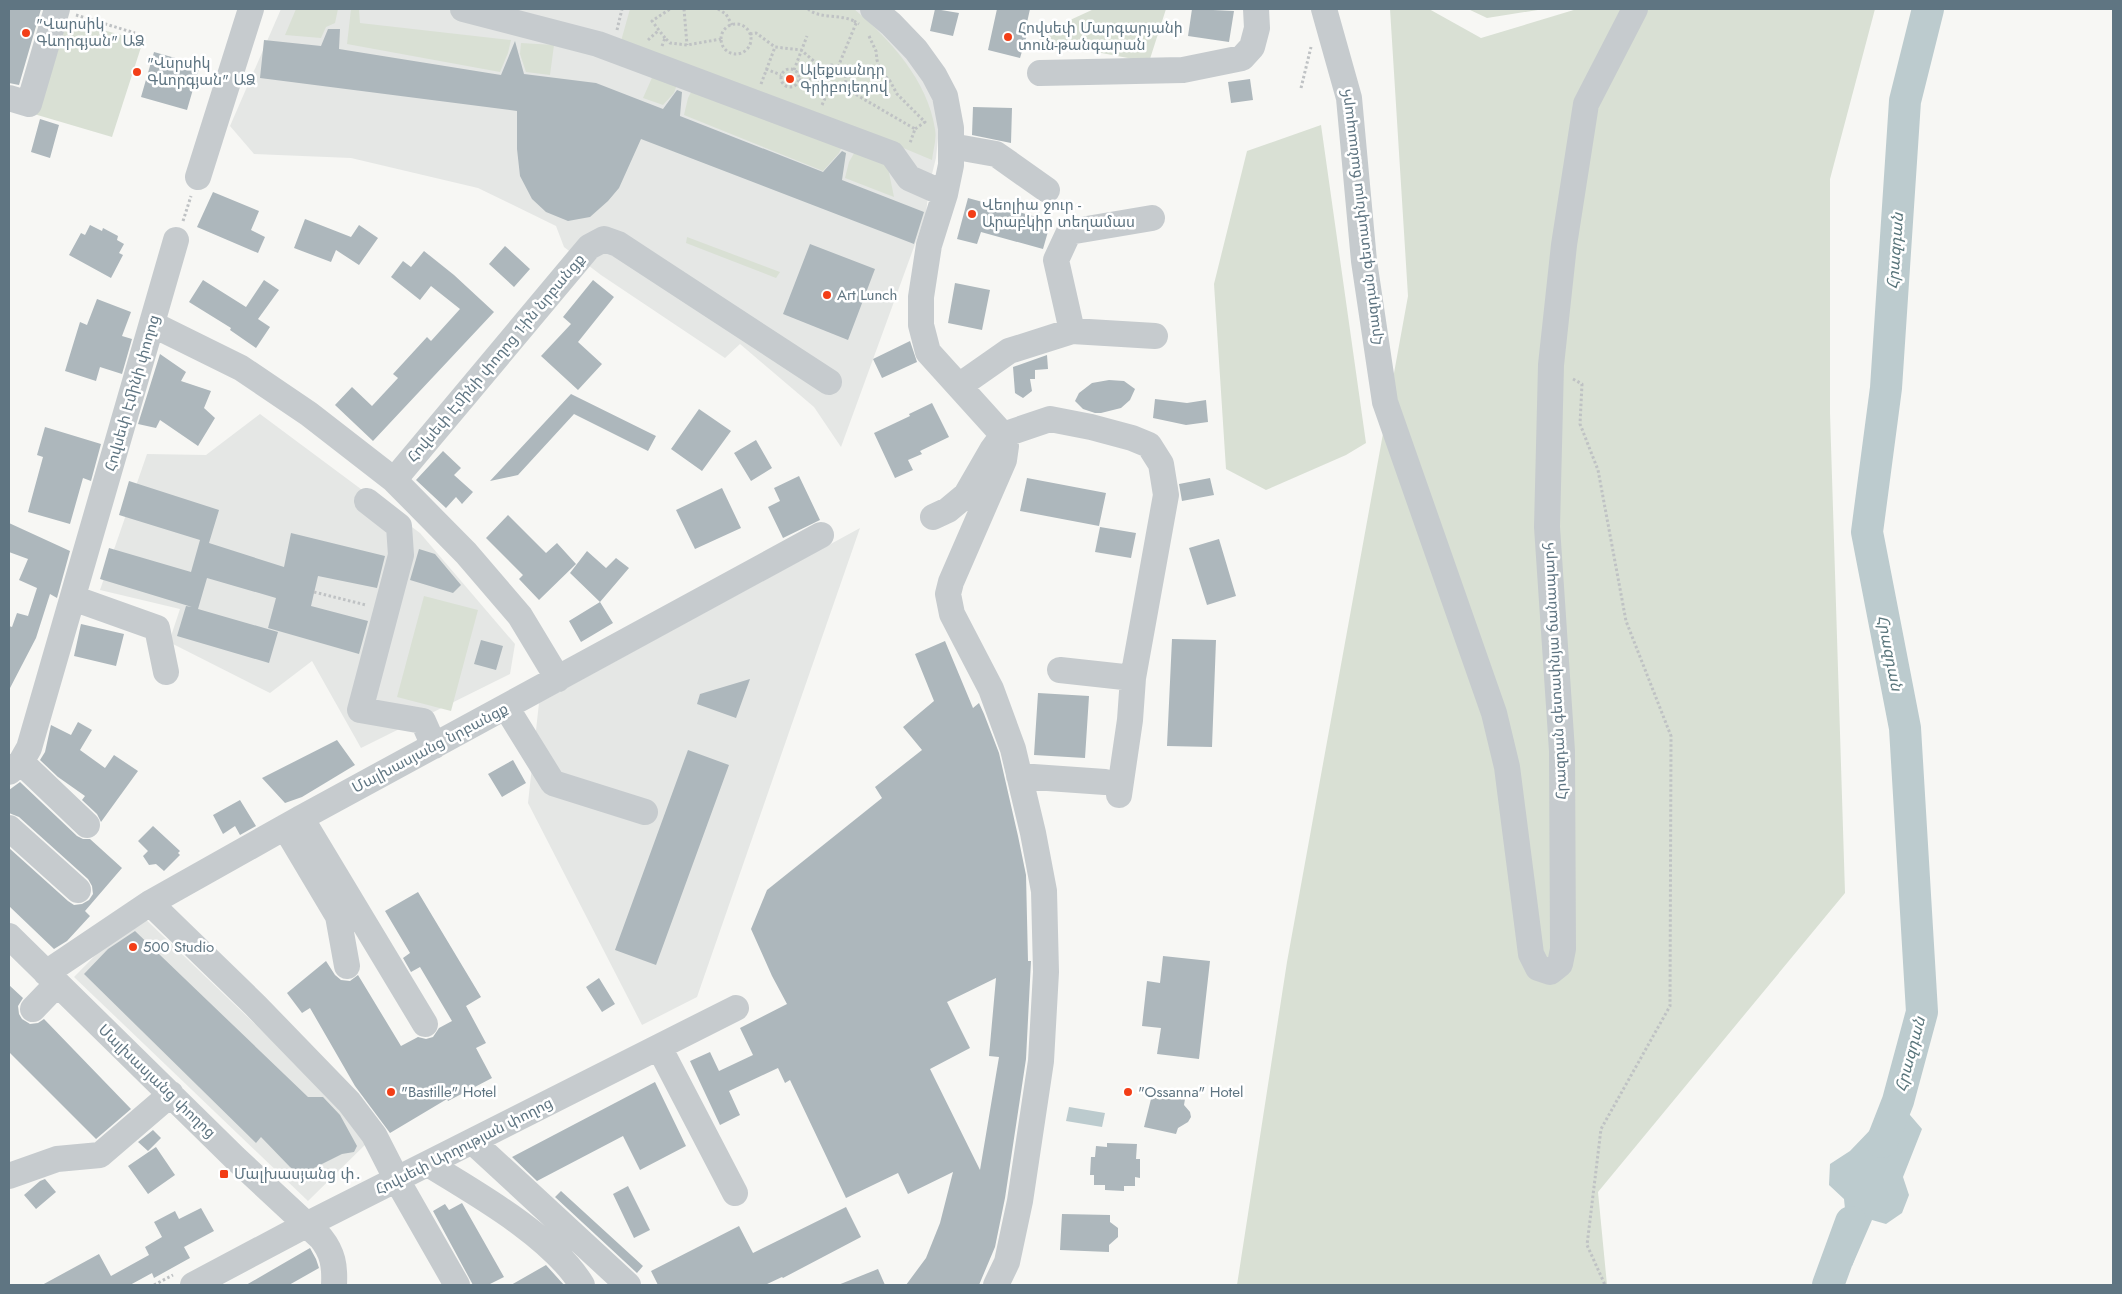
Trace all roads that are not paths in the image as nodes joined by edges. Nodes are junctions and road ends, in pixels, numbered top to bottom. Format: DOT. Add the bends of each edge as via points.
graph roads {
  1 [pos="57,9"];
  2 [pos="251,9"];
  3 [pos="463,9"];
  4 [pos="1256,9"];
  5 [pos="1324,9"];
  6 [pos="1635,9"];
  7 [pos="863,23"];
  8 [pos="1040,73"];
  9 [pos="9,98"];
  10 [pos="951,146"];
  11 [pos="198,177"];
  12 [pos="1047,190"];
  13 [pos="945,194"];
  14 [pos="1152,218"];
  15 [pos="176,240"];
  16 [pos="152,324"];
  17 [pos="1072,331"];
  18 [pos="1155,336"];
  19 [pos="830,382"];
  20 [pos="959,386"];
  21 [pos="1003,435"];
  22 [pos="394,480"];
  23 [pos="367,501"];
  24 [pos="933,516"];
  25 [pos="821,536"];
  26 [pos="73,598"];
  27 [pos="1060,670"];
  28 [pos="166,672"];
  29 [pos="1133,678"];
  30 [pos="558,679"];
  31 [pos="506,707"];
  32 [pos="434,746"];
  33 [pos="15,767"];
  34 [pos="1019,776"];
  35 [pos="645,812"];
  36 [pos="293,822"];
  37 [pos="88,824"];
  38 [pos="9,828"];
  39 [pos="78,890"];
  40 [pos="150,903"];
  41 [pos="9,936"];
  42 [pos="347,966"];
  43 [pos="52,978"];
  44 [pos="736,1008"];
  45 [pos="33,1009"];
  46 [pos="425,1024"];
  47 [pos="659,1047"];
  48 [pos="171,1094"];
  49 [pos="473,1142"];
  50 [pos="428,1164"];
  51 [pos="9,1176"];
  52 [pos="397,1180"];
  53 [pos="734,1193"];
  54 [pos="306,1225"];
  55 [pos="236,1274"];
  56 [pos="193,1285"];
  57 [pos="334,1285"];
  58 [pos="457,1285"];
  59 [pos="582,1285"];
  60 [pos="628,1285"];
  61 [pos="996,1285"];
  1 -- 9 [label="street" via="29,104"];
  2 -- 11 [label="street"];
  3 -- 13 [label="street" via="598,44 892,154 909,178"];
  4 -- 8 [label="street" via="1257,28 1252,47 1242,58 1183,70"];
  5 -- 6 [label="street, Հրազդան գետափնյա ճանապարհ" via="1349,98 1364,261 1385,402 1494,713 1507,767 1530,954 1538,968 1550,972 1560,964 1563,949 1562,751 1547,527 1551,366 1564,245 1586,104"];
  7 -- 10 [label="street" via="892,24 934,75 945,96"];
  10 -- 12 [label="street" via="996,154"];
  10 -- 13 [label="street"];
  13 -- 20 [label="street" via="929,246 921,297 921,325 928,352"];
  14 -- 17 [label="street" via="1069,232 1056,260"];
  15 -- 16 [label="street, Հովսեփ Էմինի փողոց"];
  16 -- 22 [label="street" via="241,368"];
  16 -- 26 [label="street, Հովսեփ Էմինի փողոց"];
  17 -- 18 [label="street"];
  17 -- 20 [label="street" via="1009,351"];
  19 -- 22 [label="street, Հովսեփ Էմինի փողոց 1-ին նրբանցք" via="618,244 604,239 589,247"];
  20 -- 21 [label="street"];
  21 -- 24 [label="street" via="966,495 948,510"];
  21 -- 29 [label="street" via="1050,419 1091,427 1149,445 1161,464 1166,495"];
  21 -- 34 [label="street" via="1006,446 1004,460 948,594 952,614 991,690"];
  22 -- 30 [label="street" via="466,553 520,616"];
  23 -- 32 [label="street" via="399,526 401,555 360,710 424,721"];
  25 -- 30 [label="street, Մալխասյանց նրբանցք"];
  26 -- 28 [label="street" via="157,628"];
  26 -- 33 [label="street, Հովսեփ Էմինի փողոց" via="29,748"];
  27 -- 29 [label="street"];
  29 -- 34 [label="street" via="1130,720 1112,788"];
  30 -- 31 [label="street, Մալխասյանց նրբանցք"];
  31 -- 32 [label="street, Մալխասյանց նրբանցք"];
  31 -- 35 [label="street" via="552,783"];
  32 -- 36 [label="street, Մալխասյանց նրբանցք"];
  33 -- 37 [label="street"];
  34 -- 61 [label="street" via="1044,891 1046,972 1041,1061 1020,1201 1007,1262"];
  36 -- 40 [label="street, Մալխասյանց նրբանցք"];
  36 -- 42 [label="street" via="338,916"];
  36 -- 46 [label="street"];
  38 -- 39 [label="street"];
  40 -- 43 [label="street, Մալխասյանց նրբանցք"];
  40 -- 52 [label="street" via="349,1102 374,1135"];
  41 -- 43 [label="street, Մալխասյանց փողոց"];
  43 -- 45 [label="street, Մալխասյանց նրբանցք"];
  43 -- 48 [label="street, Մալխասյանց փողոց"];
  44 -- 47 [label="street, Հովսեփ Արղության փողոց"];
  47 -- 49 [label="street, Հովսեփ Արղության փողոց"];
  47 -- 53 [label="street"];
  48 -- 51 [label="street" via="100,1155 57,1159"];
  48 -- 54 [label="street, Մալխասյանց փողոց"];
  49 -- 50 [label="street, Հովսեփ Արղության փողոց"];
  49 -- 60 [label="street"];
  50 -- 52 [label="street, Հովսեփ Արղության փողոց"];
  50 -- 59 [label="street" via="488,1201 543,1242 562,1258"];
  52 -- 54 [label="street, Հովսեփ Արղության փողոց"];
  52 -- 58 [label="street"];
  54 -- 55 [label="street, Հովսեփ Արղության փողոց"];
  54 -- 57 [label="street, Մալխասյանց փողոց" via="329,1248"];
  55 -- 56 [label="street, Հովսեփ Արղության փողոց"];
}
